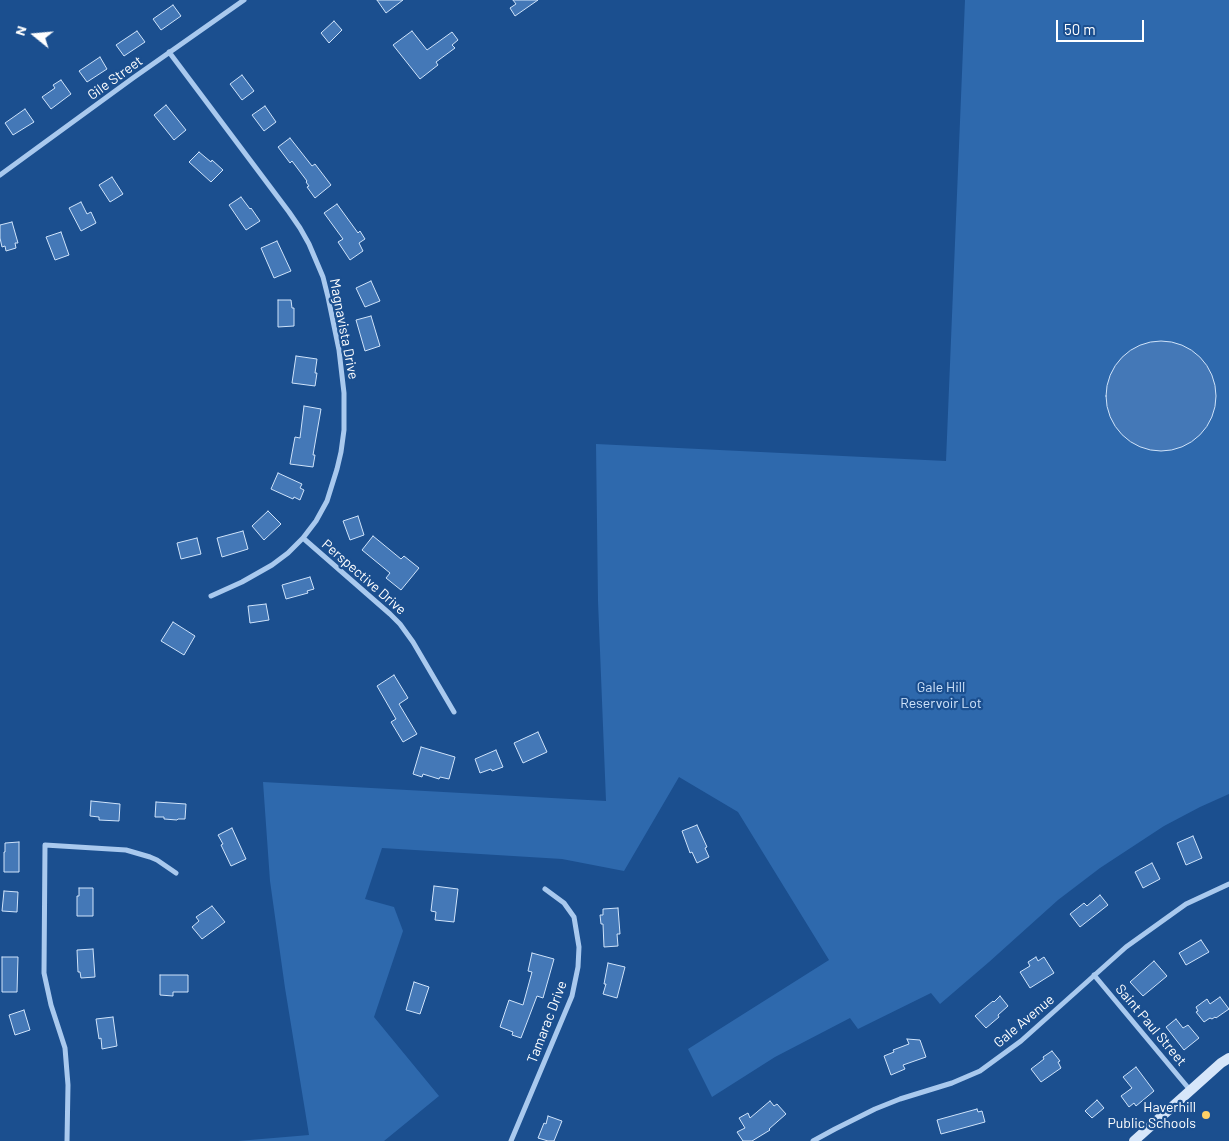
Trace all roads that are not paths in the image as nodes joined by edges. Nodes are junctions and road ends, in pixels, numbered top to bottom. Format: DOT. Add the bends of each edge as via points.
graph roads {
  1 [pos="244,0"];
  2 [pos="170,52"];
  3 [pos="0,175"];
  4 [pos="303,538"];
  5 [pos="211,596"];
  6 [pos="454,712"];
  7 [pos="176,873"];
  8 [pos="1229,884"];
  9 [pos="545,889"];
  10 [pos="1094,975"];
  11 [pos="1229,1058"];
  12 [pos="1190,1090"];
  13 [pos="67,1141"];
  14 [pos="511,1141"];
  15 [pos="813,1141"];
  16 [pos="1134,1141"];
  1 -- 2 [label="street, Gile Street"];
  2 -- 3 [label="street, Gile Street"];
  2 -- 4 [label="street, Magnavista Drive" via="300,228 323,277 342,374 344,430 327,501"];
  4 -- 5 [label="street, Magnavista Drive" via="272,564"];
  4 -- 6 [label="street, Perspective Drive" via="400,624"];
  7 -- 13 [label="street" via="157,860 126,850 45,845 44,973 65,1048"];
  8 -- 10 [label="street, Gale Avenue" via="1186,904 1126,947"];
  9 -- 14 [label="street, Tamarac Drive" via="564,902 574,917 579,947 578,967 568,1006"];
  10 -- 12 [label="street, Saint Paul Street"];
  10 -- 15 [label="street, Gale Avenue" via="1021,1041 980,1071 875,1109"];
  11 -- 12 [label="main road"];
  12 -- 16 [label="main road"];
}
